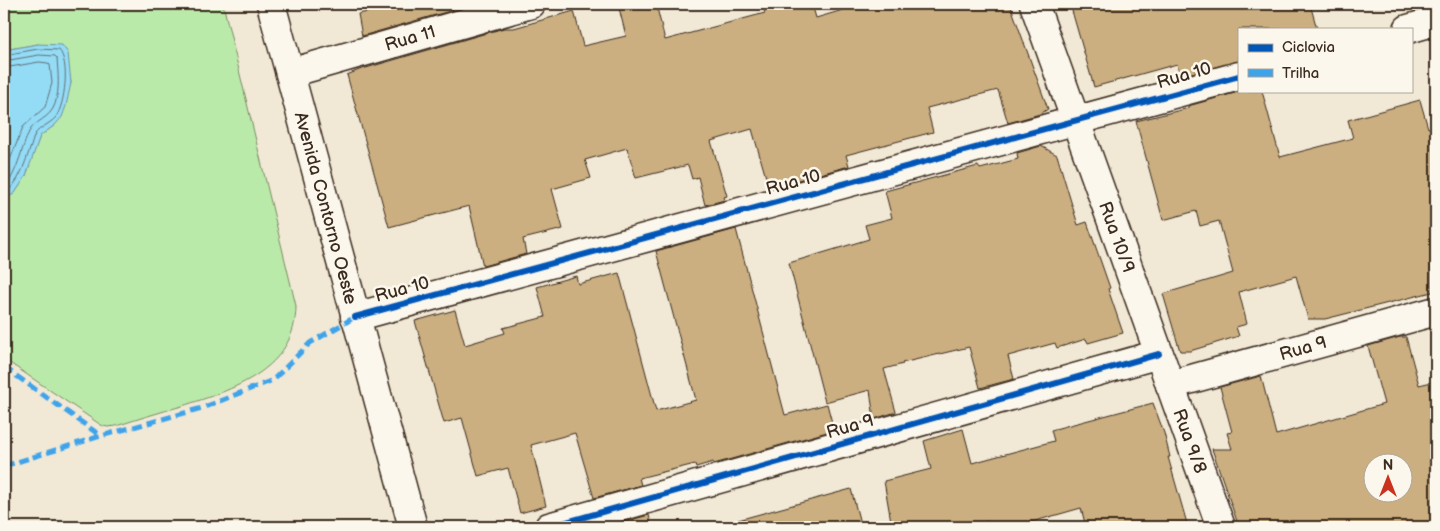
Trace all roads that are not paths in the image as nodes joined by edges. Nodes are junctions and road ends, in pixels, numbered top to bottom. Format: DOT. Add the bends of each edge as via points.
graph roads {
  1 [pos="271,4"];
  2 [pos="531,4"];
  3 [pos="1034,4"];
  4 [pos="1436,21"];
  5 [pos="1412,28"];
  6 [pos="290,73"];
  7 [pos="1238,76"];
  8 [pos="1076,121"];
  9 [pos="1436,311"];
  10 [pos="356,317"];
  11 [pos="1159,354"];
  12 [pos="1170,385"];
  13 [pos="413,527"];
  14 [pos="549,527"];
  15 [pos="1221,527"];
  1 -- 6 [label="street, Avenida Contorno Oeste"];
  2 -- 6 [label="street, Rua 11"];
  3 -- 8 [label="street, Rua 10/9"];
  4 -- 5 [label="street"];
  6 -- 10 [label="street, Avenida Contorno Oeste"];
  7 -- 8 [label="street, Rua 10"];
  8 -- 10 [label="street, Rua 10"];
  8 -- 11 [label="street, Rua 10/9"];
  9 -- 12 [label="street, Rua 9"];
  10 -- 13 [label="street, Avenida Contorno Oeste"];
  11 -- 12 [label="street, Rua 9/8"];
  11 -- 14 [label="street, Rua 9"];
  12 -- 15 [label="street, Rua 9/8"];
}
